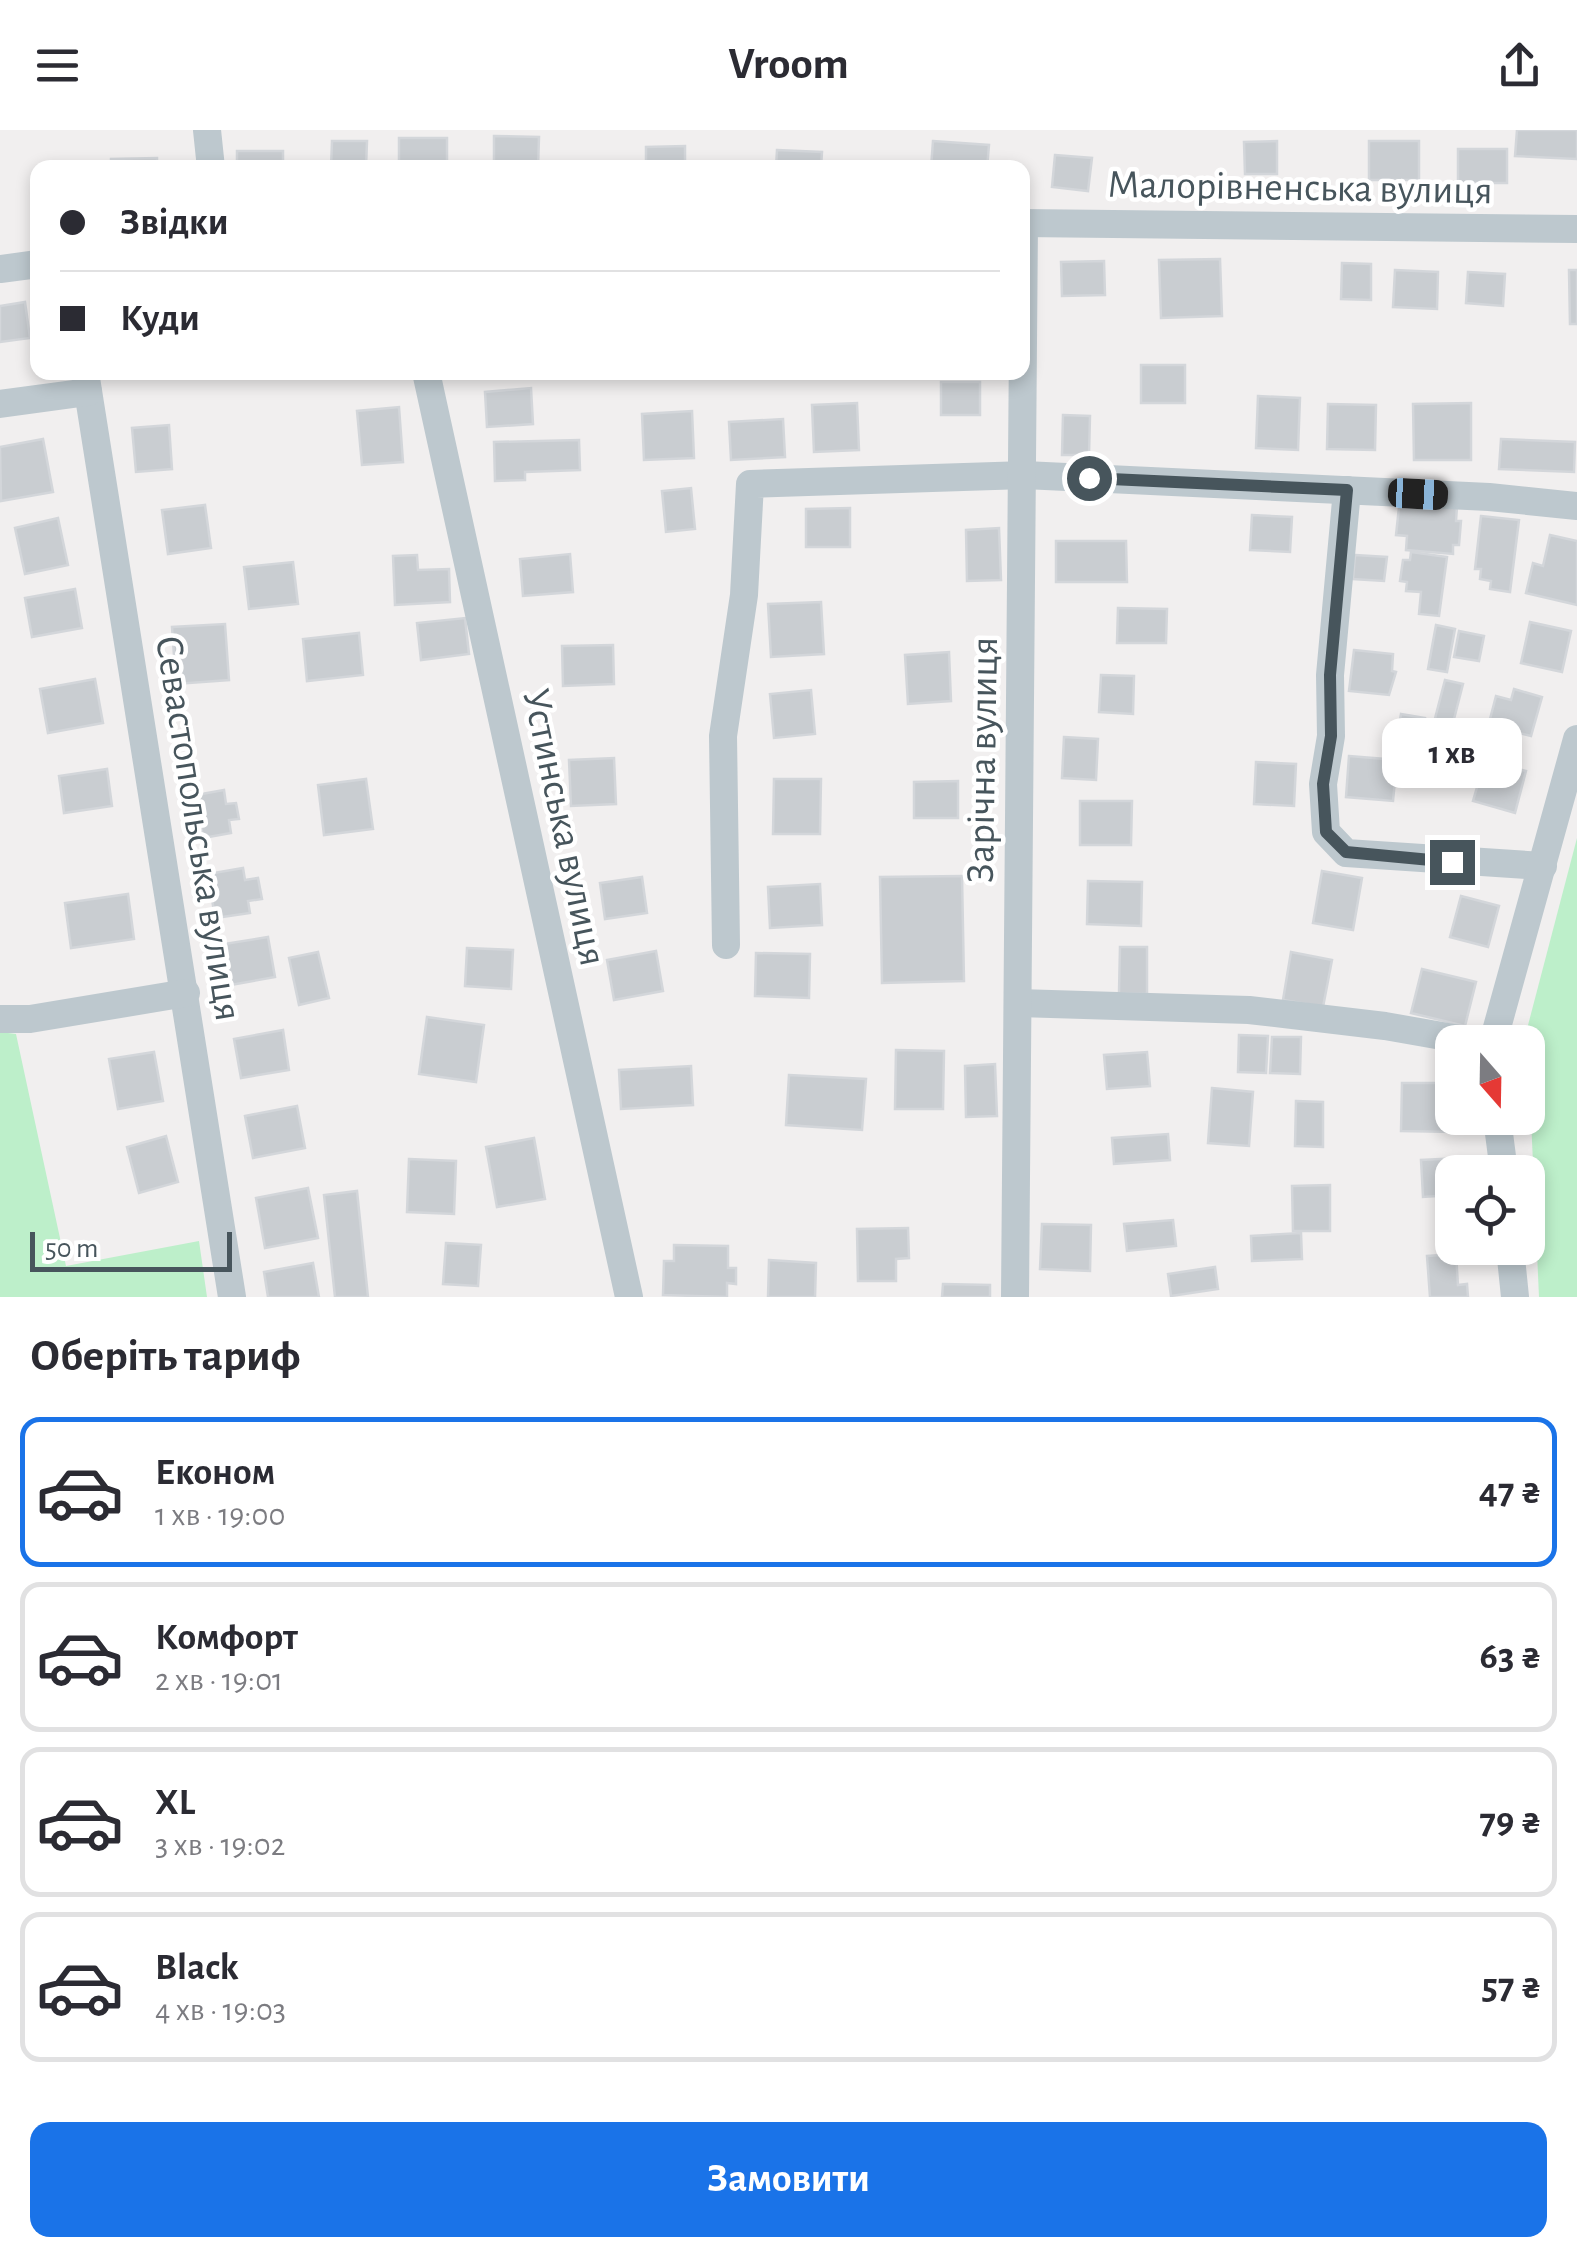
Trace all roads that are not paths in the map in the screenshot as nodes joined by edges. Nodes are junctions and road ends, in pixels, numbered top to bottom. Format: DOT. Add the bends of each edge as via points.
graph roads {
  1 [pos="206,130"];
  2 [pos="210,160"];
  3 [pos="1030,223"];
  4 [pos="1577,229"];
  5 [pos="30,265"];
  6 [pos="0,269"];
  7 [pos="428,380"];
  8 [pos="1024,380"];
  9 [pos="87,382"];
  10 [pos="0,404"];
  11 [pos="1024,475"];
  12 [pos="1347,490"];
  13 [pos="1577,506"];
  14 [pos="1577,738"];
  15 [pos="1543,866"];
  16 [pos="726,945"];
  17 [pos="186,993"];
  18 [pos="1018,1003"];
  19 [pos="0,1019"];
  20 [pos="1498,1025"];
  21 [pos="1435,1035"];
  22 [pos="1512,1265"];
  23 [pos="232,1297"];
  24 [pos="629,1297"];
  25 [pos="1015,1297"];
  26 [pos="1515,1297"];
  1 -- 2 [label="street"];
  3 -- 4 [label="street, Малорівненська вулиця"];
  5 -- 6 [label="street"];
  7 -- 24 [label="street, Устинська вулиця"];
  8 -- 11 [label="street, Зарічна вулиця"];
  9 -- 10 [label="street"];
  9 -- 17 [label="street, Севастопольська вулиця"];
  11 -- 12 [label="street"];
  11 -- 16 [label="street" via="750,484 744,596 723,736"];
  11 -- 18 [label="street, Зарічна вулиця"];
  12 -- 13 [label="street"];
  12 -- 15 [label="street" via="1323,784 1326,832 1346,852"];
  14 -- 15 [label="street"];
  15 -- 20 [label="street"];
  17 -- 19 [label="street"];
  17 -- 23 [label="street, Севастопольська вулиця"];
  18 -- 21 [label="street" via="1215,1007"];
  18 -- 25 [label="street, Зарічна вулиця"];
  22 -- 26 [label="street"];
}
